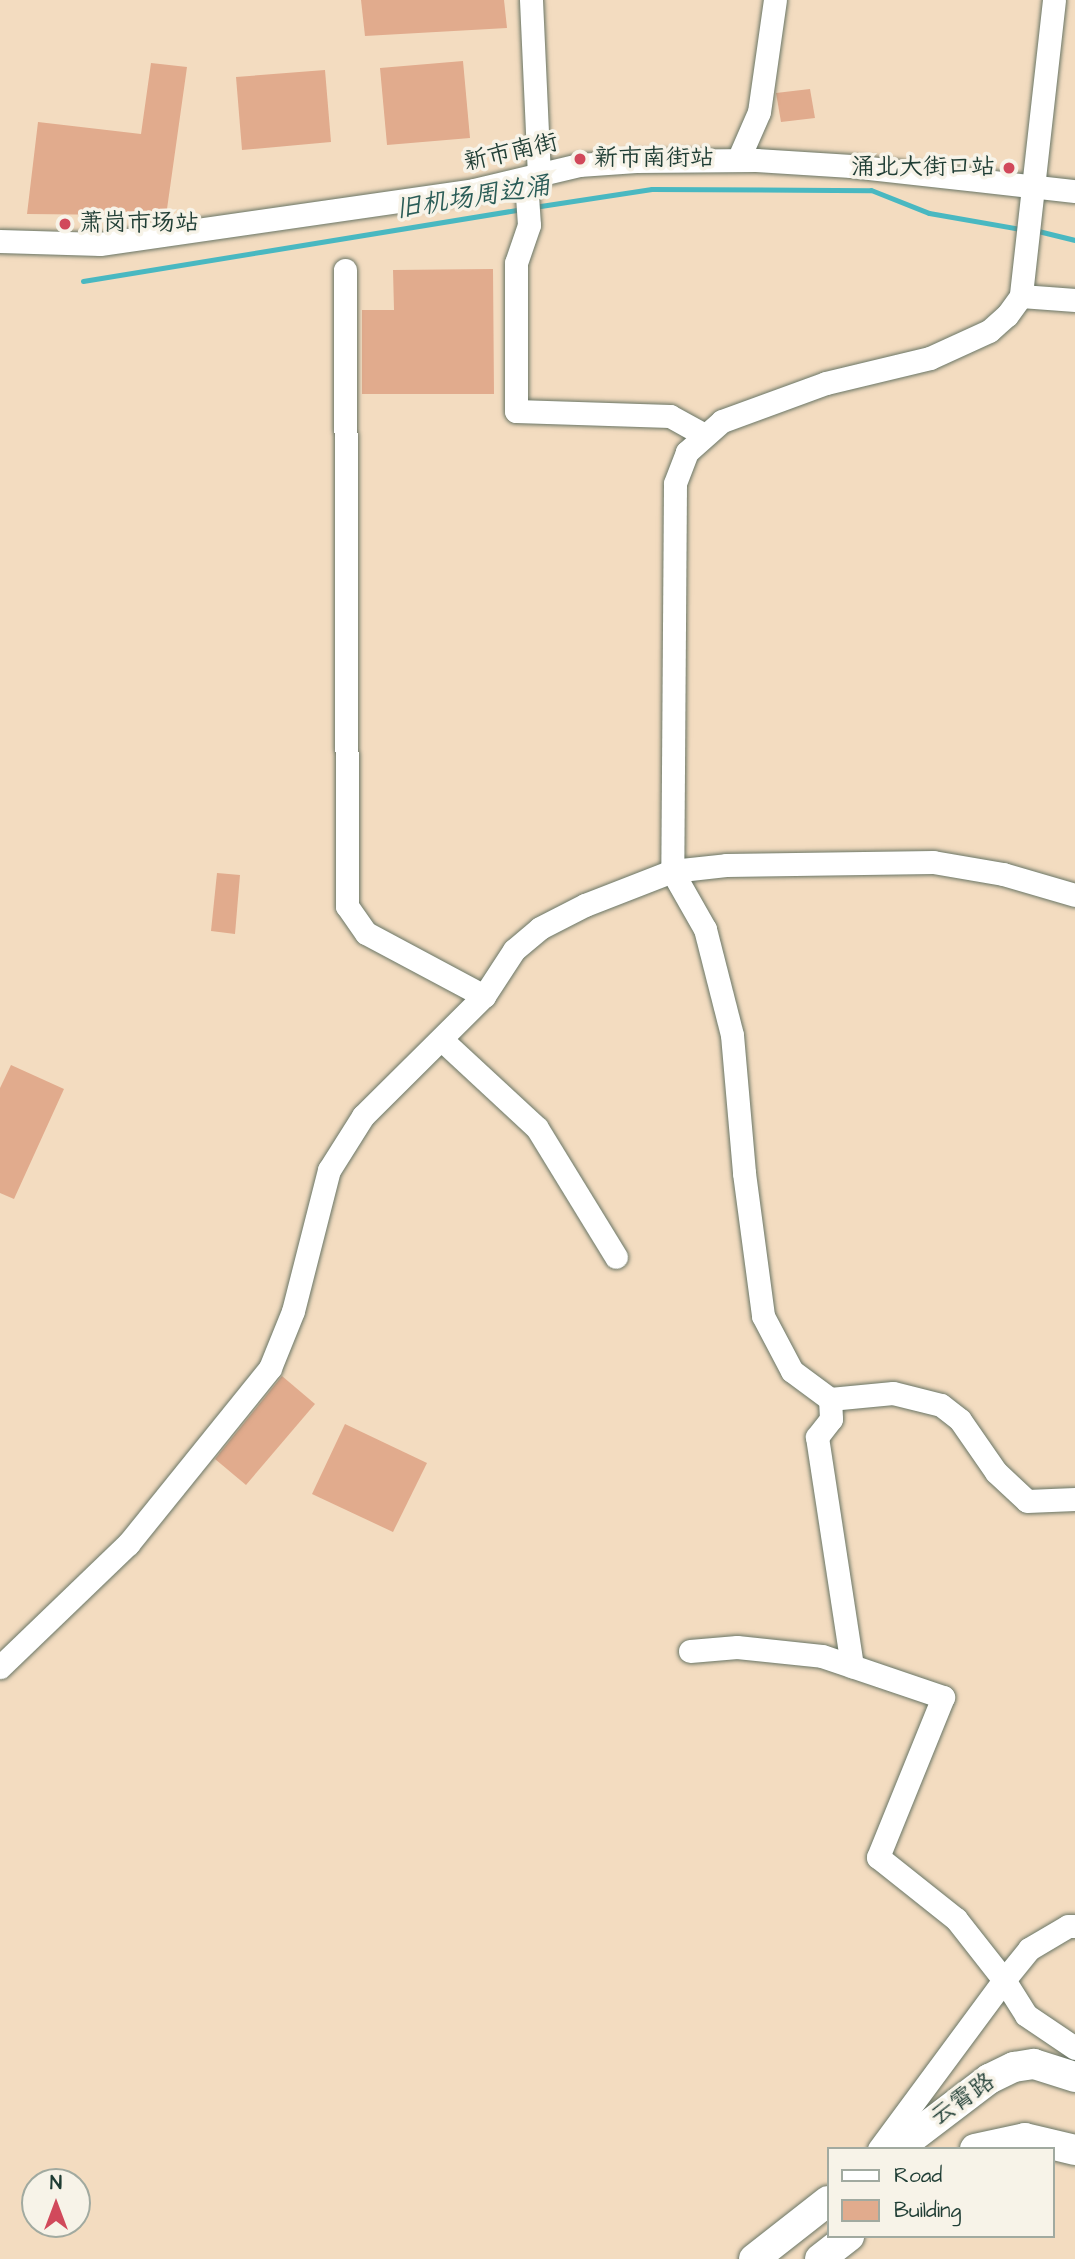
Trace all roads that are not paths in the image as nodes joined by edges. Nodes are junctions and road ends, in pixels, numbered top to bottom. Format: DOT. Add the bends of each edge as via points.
graph roads {
  1 [pos="531,0"];
  2 [pos="775,0"];
  3 [pos="1054,0"];
  4 [pos="738,160"];
  5 [pos="531,183"];
  6 [pos="1075,191"];
  7 [pos="1035,195"];
  8 [pos="0,241"];
  9 [pos="345,270"];
  10 [pos="1021,296"];
  11 [pos="1075,300"];
  12 [pos="703,434"];
  13 [pos="672,871"];
  14 [pos="1075,895"];
  15 [pos="484,996"];
  16 [pos="442,1040"];
  17 [pos="616,1257"];
  18 [pos="830,1399"];
  19 [pos="1075,1499"];
  20 [pos="691,1651"];
  21 [pos="852,1666"];
  22 [pos="0,1667"];
  23 [pos="1075,1927"];
  24 [pos="1004,1980"];
  25 [pos="1075,2048"];
  26 [pos="1075,2077"];
  27 [pos="880,2147"];
  28 [pos="900,2147"];
  29 [pos="984,2147"];
  30 [pos="1075,2150"];
  31 [pos="827,2203"];
  32 [pos="846,2238"];
  33 [pos="754,2259"];
  34 [pos="820,2259"];
  1 -- 5 [label="street"];
  2 -- 4 [label="street" via="760,112"];
  3 -- 7 [label="street"];
  4 -- 5 [label="street, 新市南街" via="602,163"];
  4 -- 7 [label="street, 新市南街" via="852,166"];
  5 -- 8 [label="street, 新市南街" via="100,244"];
  5 -- 12 [label="street" via="529,225 516,263 516,411 670,416"];
  6 -- 7 [label="street, 新市南街"];
  7 -- 10 [label="street"];
  9 -- 15 [label="street" via="347,906 366,933"];
  10 -- 11 [label="street"];
  10 -- 12 [label="street" via="989,331 962,345 930,358 826,383 722,421"];
  12 -- 13 [label="street" via="687,452 675,484"];
  13 -- 14 [label="street" via="726,865 933,862 1003,874"];
  13 -- 15 [label="street" via="540,928 514,950"];
  13 -- 18 [label="street" via="705,929 732,1035 763,1315 792,1371"];
  15 -- 16 [label="street"];
  16 -- 17 [label="street" via="537,1128"];
  16 -- 22 [label="street" via="363,1116 328,1171 293,1311 270,1368 128,1544"];
  18 -- 19 [label="street" via="893,1393 941,1405 960,1420 996,1472 1027,1501"];
  18 -- 21 [label="street" via="831,1419 817,1437"];
  20 -- 21 [label="street" via="737,1647 822,1656"];
  21 -- 24 [label="street" via="943,1698 878,1857 956,1919"];
  23 -- 24 [label="street" via="1068,1926 1029,1949"];
  24 -- 25 [label="street" via="1026,2015"];
  24 -- 27 [label="street"];
  26 -- 28 [label="main road, 云霄路" via="1034,2064 1014,2067 989,2079"];
  29 -- 30 [label="main road, 云霄路" via="1025,2138"];
  31 -- 33 [label="main road"];
  32 -- 34 [label="main road"];
}
